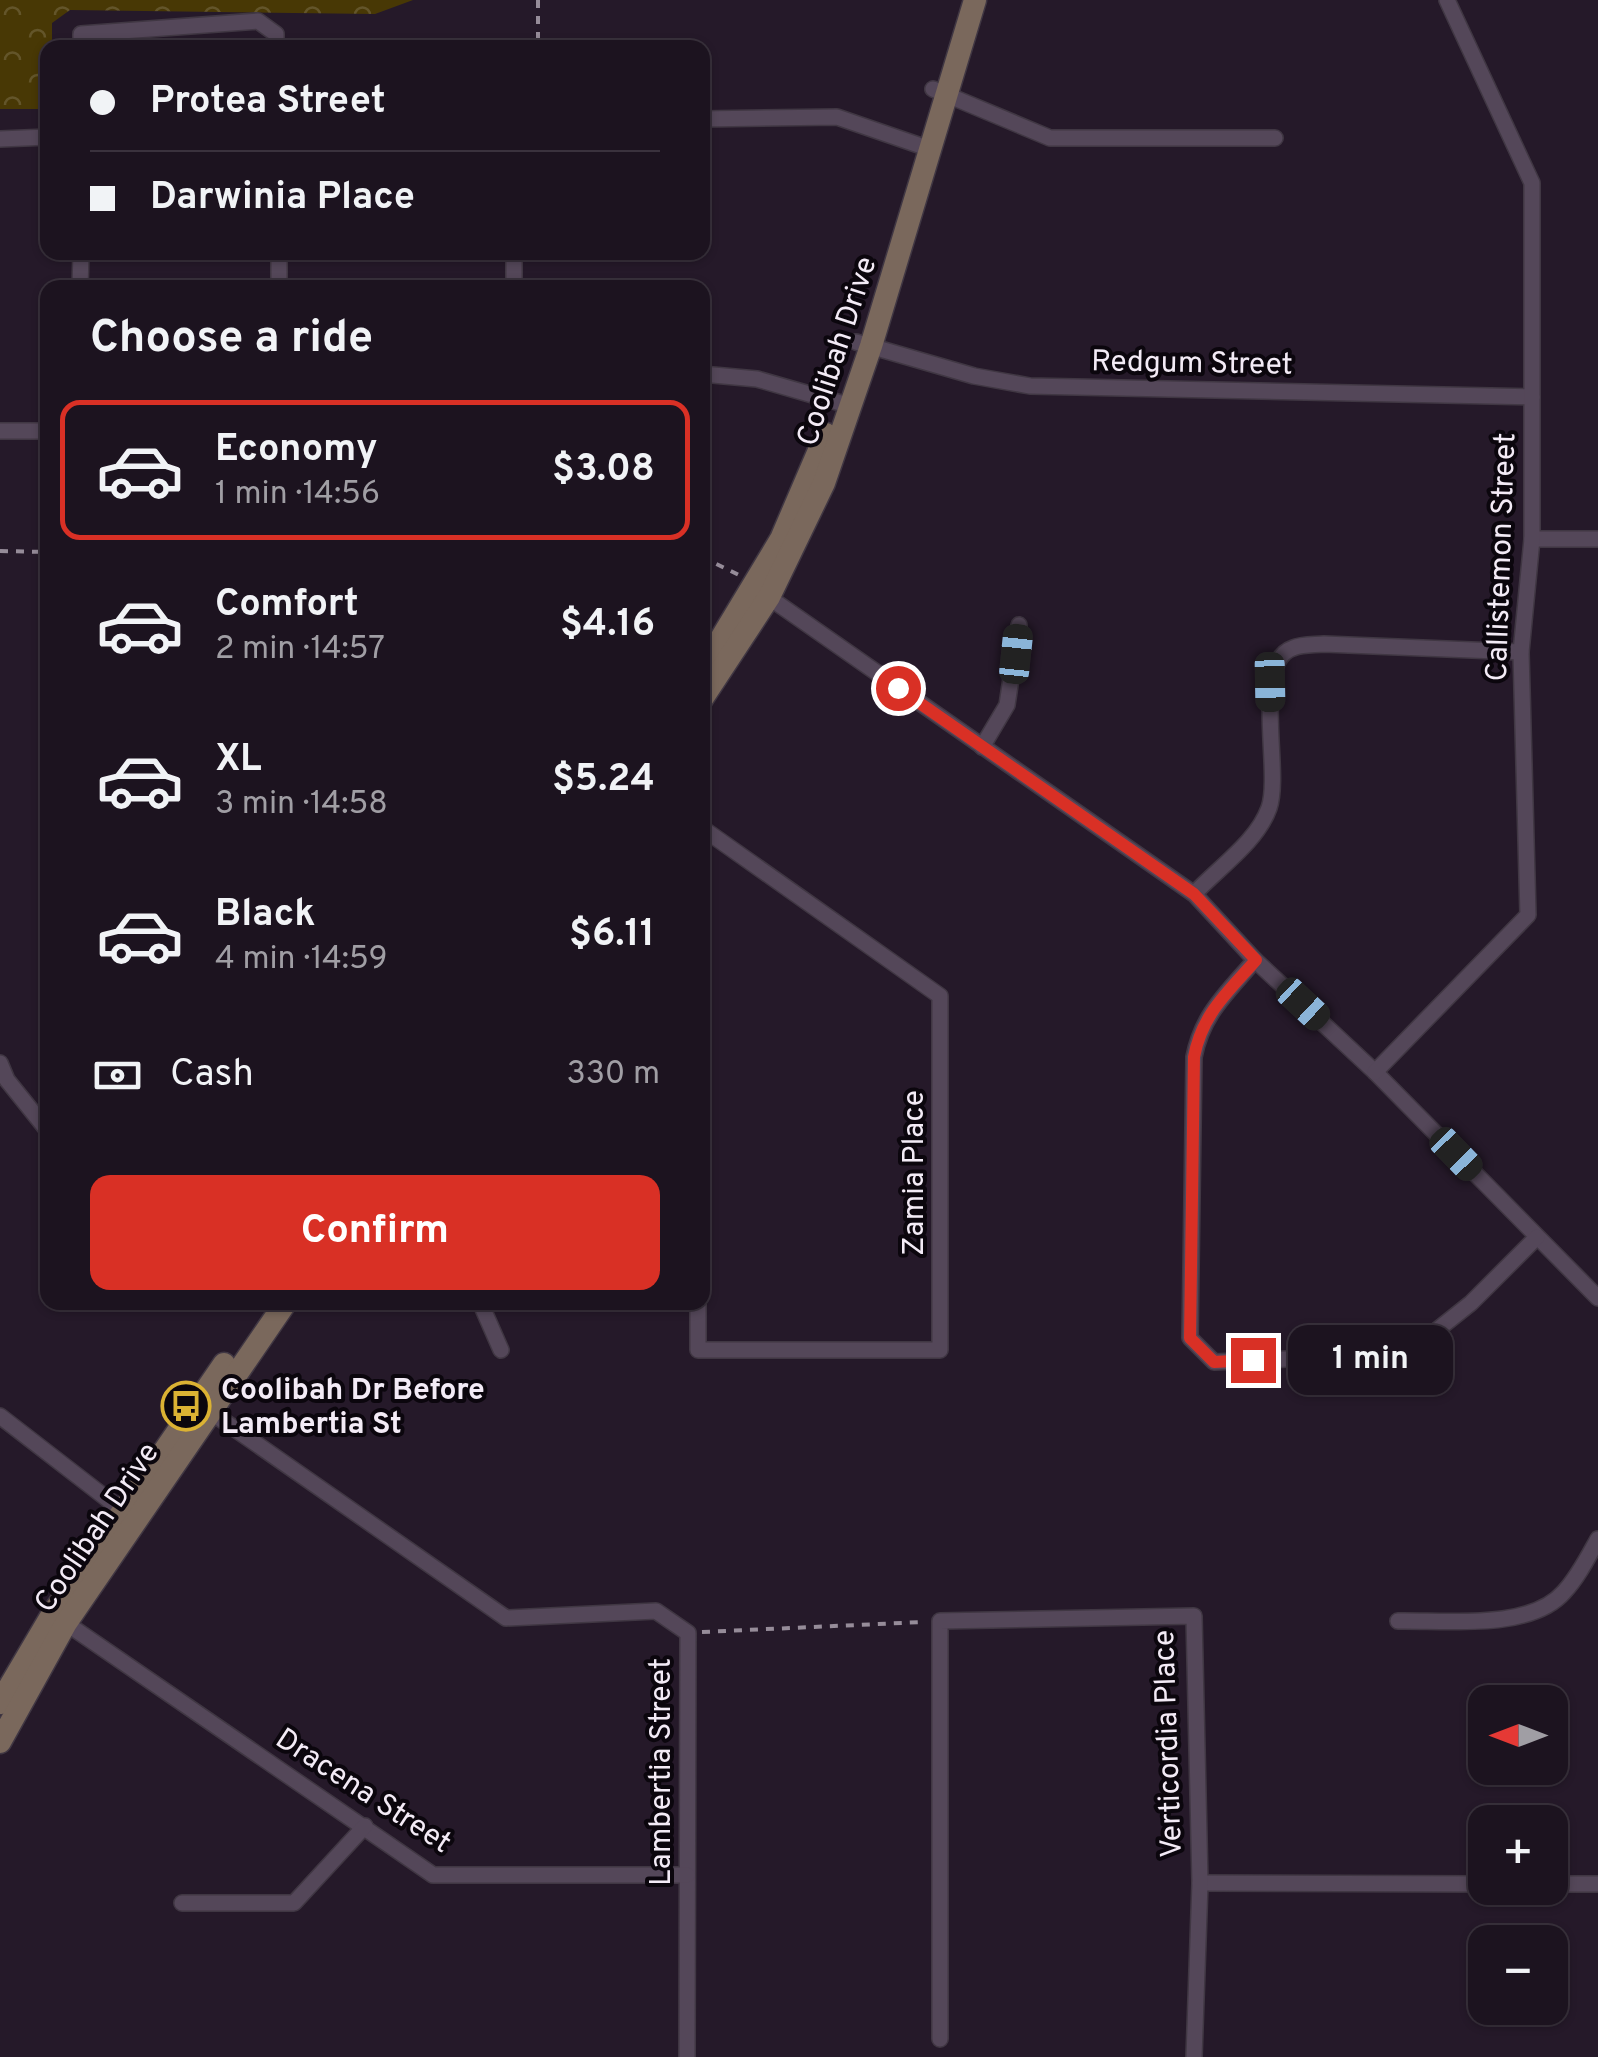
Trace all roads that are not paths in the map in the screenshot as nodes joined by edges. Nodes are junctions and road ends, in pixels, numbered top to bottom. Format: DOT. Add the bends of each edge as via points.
graph roads {
  1 [pos="960,0"];
  2 [pos="975,0"];
  3 [pos="1447,0"];
  4 [pos="82,40"];
  5 [pos="276,40"];
  6 [pos="939,92"];
  7 [pos="710,119"];
  8 [pos="40,138"];
  9 [pos="1274,138"];
  10 [pos="0,139"];
  11 [pos="923,147"];
  12 [pos="864,344"];
  13 [pos="710,375"];
  14 [pos="1532,397"];
  15 [pos="844,404"];
  16 [pos="0,431"];
  17 [pos="40,431"];
  18 [pos="1598,538"];
  19 [pos="1532,539"];
  20 [pos="762,592"];
  21 [pos="1018,625"];
  22 [pos="1521,652"];
  23 [pos="710,674"];
  24 [pos="982,748"];
  25 [pos="710,834"];
  26 [pos="1194,894"];
  27 [pos="1256,960"];
  28 [pos="0,1062"];
  29 [pos="1375,1072"];
  30 [pos="40,1121"];
  31 [pos="1536,1237"];
  32 [pos="1598,1298"];
  33 [pos="273,1310"];
  34 [pos="484,1310"];
  35 [pos="698,1310"];
  36 [pos="501,1350"];
  37 [pos="204,1408"];
  38 [pos="0,1416"];
  39 [pos="129,1516"];
  40 [pos="1598,1539"];
  41 [pos="60,1618"];
  42 [pos="1398,1621"];
  43 [pos="3,1712"];
  44 [pos="0,1742"];
  45 [pos="365,1826"];
  46 [pos="687,1876"];
  47 [pos="1200,1883"];
  48 [pos="1468,1884"];
  49 [pos="1568,1884"];
  50 [pos="1598,1884"];
  51 [pos="182,1902"];
  52 [pos="940,2039"];
  53 [pos="687,2057"];
  54 [pos="1194,2057"];
  1 -- 6 [label="main road, Coolibah Drive"];
  2 -- 6 [label="main road, Coolibah Drive"];
  3 -- 14 [label="street, Callistemon Street" via="1532,183"];
  4 -- 5 [label="street" via="82,34 258,21"];
  6 -- 9 [label="street" via="1050,138"];
  6 -- 11 [label="main road, Coolibah Drive"];
  7 -- 11 [label="street" via="837,118"];
  8 -- 10 [label="street"];
  11 -- 12 [label="main road, Coolibah Drive"];
  12 -- 14 [label="street, Redgum Street" via="1030,386"];
  12 -- 15 [label="main road, Coolibah Drive"];
  13 -- 15 [label="street" via="758,379"];
  14 -- 19 [label="street, Callistemon Street"];
  15 -- 20 [label="main road, Coolibah Drive"];
  16 -- 17 [label="street"];
  18 -- 19 [label="street"];
  19 -- 22 [label="street, Callistemon Street"];
  20 -- 23 [label="main road, Coolibah Drive"];
  20 -- 24 [label="street"];
  21 -- 24 [label="street" via="1006,706"];
  22 -- 26 [label="street" via="1324,644 1285,652 1270,682 1274,768 1268,811"];
  22 -- 29 [label="street, Callistemon Street" via="1528,916"];
  24 -- 26 [label="street"];
  25 -- 35 [label="street, Zamia Place" via="940,996 940,1350 698,1350"];
  26 -- 27 [label="street"];
  27 -- 29 [label="street"];
  27 -- 31 [label="street" via="1206,1017 1194,1057 1190,1338 1214,1362 1408,1354"];
  28 -- 30 [label="street"];
  29 -- 31 [label="street"];
  31 -- 32 [label="street"];
  33 -- 37 [label="main road, Coolibah Drive"];
  34 -- 36 [label="street"];
  37 -- 39 [label="main road, Coolibah Drive"];
  37 -- 46 [label="street, Lambertia Street" via="506,1618 656,1611 688,1632"];
  38 -- 39 [label="street"];
  39 -- 41 [label="main road, Coolibah Drive"];
  40 -- 42 [label="street" via="1563,1594 1542,1610 1492,1620"];
  41 -- 43 [label="main road, Coolibah Drive"];
  41 -- 45 [label="street, Dracena Street"];
  43 -- 44 [label="main road, Coolibah Drive"];
  45 -- 46 [label="street, Dracena Street" via="433,1876"];
  45 -- 51 [label="street" via="294,1902"];
  46 -- 53 [label="street, Lambertia Street"];
  47 -- 48 [label="street"];
  47 -- 52 [label="street, Verticordia Place" via="1194,1616 940,1621"];
  47 -- 54 [label="street, Verticordia Place"];
  49 -- 50 [label="street"];
}
